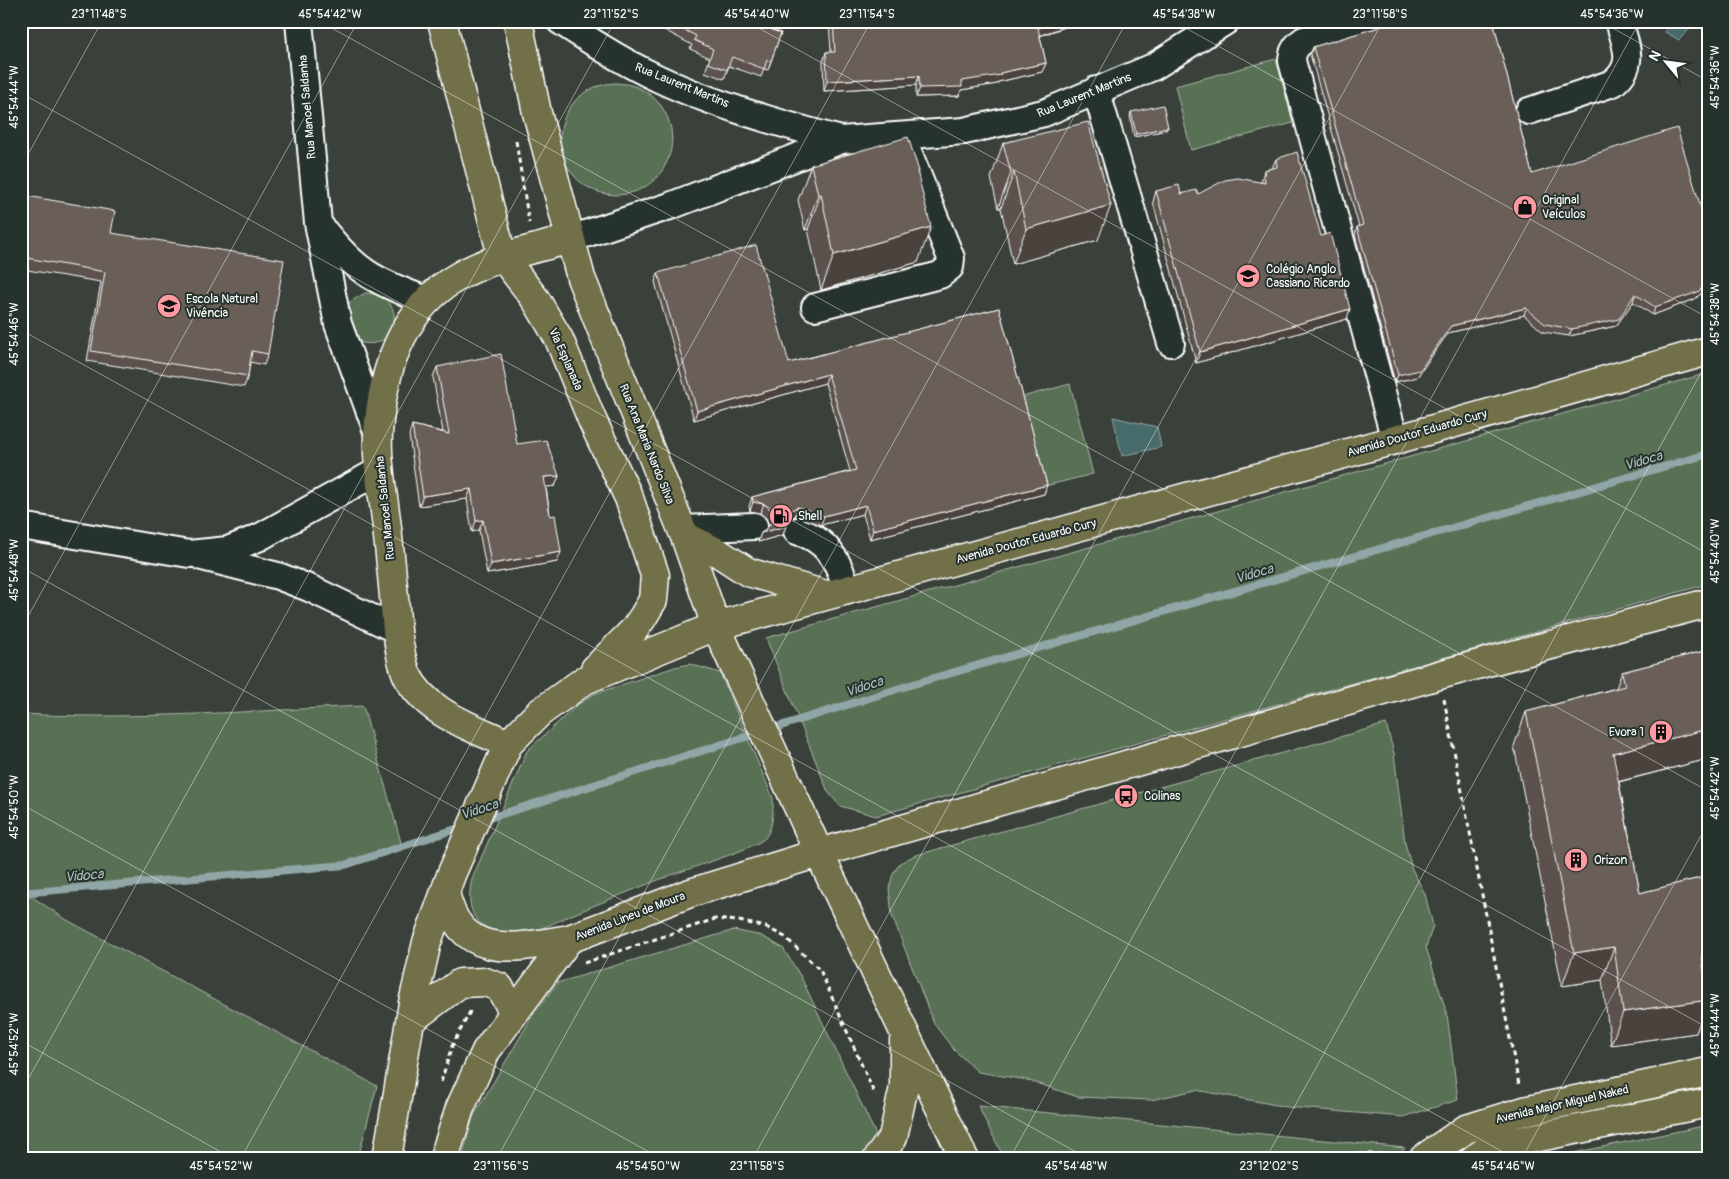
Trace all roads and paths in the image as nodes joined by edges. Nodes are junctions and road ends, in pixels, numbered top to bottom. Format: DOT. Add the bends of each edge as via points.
graph roads {
  1 [pos="299,21"];
  2 [pos="442,21"];
  3 [pos="518,21"];
  4 [pos="560,21"];
  5 [pos="1226,21"];
  6 [pos="1370,21"];
  7 [pos="1619,21"];
  8 [pos="1096,90"];
  9 [pos="1529,110"];
  10 [pos="902,136"];
  11 [pos="841,140"];
  12 [pos="527,217"];
  13 [pos="318,223"];
  14 [pos="570,239"];
  15 [pos="538,248"];
  16 [pos="502,256"];
  17 [pos="426,300"];
  18 [pos="815,307"];
  19 [pos="1171,343"];
  20 [pos="1708,351"];
  21 [pos="378,434"];
  22 [pos="1395,440"];
  23 [pos="380,470"];
  24 [pos="21,526"];
  25 [pos="754,526"];
  26 [pos="797,531"];
  27 [pos="684,533"];
  28 [pos="189,554"];
  29 [pos="837,593"];
  30 [pos="1708,603"];
  31 [pos="716,626"];
  32 [pos="397,630"];
  33 [pos="1439,675"];
  34 [pos="585,680"];
  35 [pos="504,751"];
  36 [pos="819,853"];
  37 [pos="448,883"];
  38 [pos="569,939"];
  39 [pos="544,973"];
  40 [pos="485,982"];
  41 [pos="514,1012"];
  42 [pos="411,1020"];
  43 [pos="904,1032"];
  44 [pos="1708,1072"];
  45 [pos="441,1083"];
  46 [pos="1708,1103"];
  47 [pos="1524,1111"];
  48 [pos="886,1147"];
  49 [pos="1426,1156"];
  50 [pos="387,1158"];
  51 [pos="444,1158"];
  52 [pos="964,1158"];
  53 [pos="1287,1158"];
  54 [pos="1475,1158"];
  1 -- 13 [label="street, Rua Manoel Saldanha"];
  2 -- 16 [label="main road, Via Esplanada"];
  3 -- 14 [label="main road, Rua Ana Maria Nardo Silva" via="537,113"];
  4 -- 11 [label="street, Rua Laurent Martins" via="649,75 783,124"];
  5 -- 8 [label="street, Rua Laurent Martins" via="1153,67"];
  6 -- 22 [label="street" via="1304,40 1292,53 1292,61"];
  7 -- 9 [label="street" via="1627,51 1627,65 1622,75 1613,83"];
  8 -- 10 [label="street, Rua Laurent Martins" via="1044,113 964,131"];
  8 -- 19 [label="street"];
  10 -- 11 [label="street, Rua Laurent Martins"];
  10 -- 18 [label="street" via="951,258 950,267 940,275"];
  11 -- 14 [label="street, Rua Laurent Martins" via="689,199"];
  12 -- 15 [label="path"];
  13 -- 17 [label="street" via="339,251 360,270 387,286"];
  13 -- 21 [label="street, Rua Manoel Saldanha" via="338,324"];
  14 -- 15 [label="main road"];
  14 -- 27 [label="main road, Rua Ana Maria Nardo Silva" via="588,297"];
  15 -- 16 [label="main road"];
  16 -- 17 [label="main road" via="458,276"];
  16 -- 34 [label="main road, Via Esplanada" via="536,300 558,339 629,498 655,575 652,600 643,617"];
  17 -- 21 [label="main road" via="405,329 395,351"];
  20 -- 22 [label="main road, Avenida Doutor Eduardo Cury"];
  21 -- 23 [label="main road, Rua Manoel Saldanha"];
  22 -- 29 [label="main road, Avenida Doutor Eduardo Cury"];
  23 -- 28 [label="street" via="260,537 228,550"];
  23 -- 32 [label="main road, Rua Manoel Saldanha"];
  24 -- 28 [label="street"];
  25 -- 27 [label="street"];
  26 -- 29 [label="street" via="824,544 835,557 843,574"];
  27 -- 29 [label="main road" via="748,572"];
  27 -- 31 [label="main road, Rua Ana Maria Nardo Silva"];
  28 -- 32 [label="street" via="278,576"];
  29 -- 31 [label="main road, Avenida Doutor Eduardo Cury"];
  30 -- 33 [label="main road"];
  31 -- 34 [label="main road, Avenida Doutor Eduardo Cury"];
  31 -- 36 [label="main road, Rua Ana Maria Nardo Silva"];
  32 -- 35 [label="main road, Rua Manoel Saldanha" via="402,662 417,691 441,711"];
  33 -- 36 [label="main road"];
  33 -- 47 [label="path"];
  34 -- 35 [label="main road, Avenida Doutor Eduardo Cury" via="539,713"];
  35 -- 37 [label="main road, Avenida Doutor Eduardo Cury"];
  36 -- 38 [label="main road, Avenida Lineu de Moura" via="690,893"];
  36 -- 43 [label="main road, Rua Ana Maria Nardo Silva"];
  37 -- 38 [label="main road" via="454,919 469,934 484,942 509,948"];
  37 -- 42 [label="main road" via="427,942"];
  38 -- 39 [label="main road, Avenida Lineu de Moura"];
  39 -- 41 [label="main road, Avenida Lineu de Moura"];
  39 -- 48 [label="path" via="570,968 715,919 739,920 766,927 785,937 820,970"];
  40 -- 41 [label="main road" via="499,987"];
  40 -- 42 [label="main road" via="460,983"];
  40 -- 45 [label="path" via="452,1046"];
  41 -- 51 [label="main road, Avenida Lineu de Moura" via="486,1051 460,1108"];
  42 -- 50 [label="main road"];
  43 -- 48 [label="main road" via="904,1086"];
  43 -- 52 [label="main road, Rua Ana Maria Nardo Silva"];
  44 -- 47 [label="main road, Avenida Major Miguel Naked"];
  46 -- 54 [label="main road" via="1529,1139 1486,1151"];
  47 -- 49 [label="main road, Avenida Major Miguel Naked" via="1466,1129"];
  49 -- 53 [label="path" via="1326,1154"];
}
